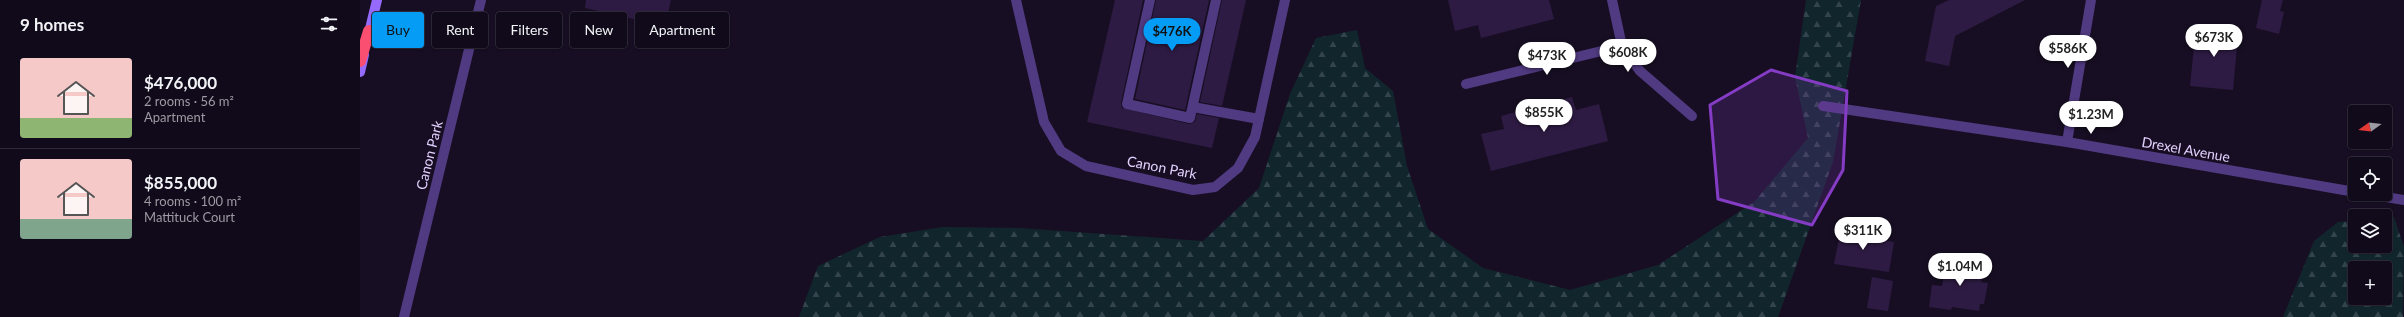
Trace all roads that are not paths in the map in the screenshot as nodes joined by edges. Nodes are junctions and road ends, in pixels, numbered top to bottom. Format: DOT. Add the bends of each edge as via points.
graph roads {
  1 [pos="377,0"];
  2 [pos="481,0"];
  3 [pos="1016,0"];
  4 [pos="1150,0"];
  5 [pos="1216,0"];
  6 [pos="1285,0"];
  7 [pos="1612,0"];
  8 [pos="2091,0"];
  9 [pos="369,31"];
  10 [pos="1622,46"];
  11 [pos="360,61"];
  12 [pos="360,72"];
  13 [pos="1466,84"];
  14 [pos="1823,106"];
  15 [pos="1193,107"];
  16 [pos="1692,116"];
  17 [pos="1259,119"];
  18 [pos="2067,142"];
  19 [pos="2348,191"];
  20 [pos="2392,198"];
  21 [pos="2404,200"];
  22 [pos="404,317"];
  1 -- 9 [label="main road"];
  2 -- 22 [label="street, Canon Park"];
  3 -- 17 [label="street, Canon Park" via="1044,122 1061,151 1086,166 1193,190 1215,187 1238,168 1255,137"];
  4 -- 15 [label="street" via="1127,104 1190,118"];
  5 -- 15 [label="street"];
  6 -- 17 [label="street, Canon Park"];
  7 -- 10 [label="street"];
  8 -- 18 [label="street"];
  9 -- 11 [label="highway"];
  9 -- 12 [label="main road"];
  10 -- 13 [label="street"];
  10 -- 16 [label="street" via="1640,70"];
  14 -- 18 [label="street, Drexel Avenue"];
  15 -- 17 [label="street"];
  18 -- 19 [label="street, Drexel Avenue"];
  20 -- 21 [label="street"];
}
